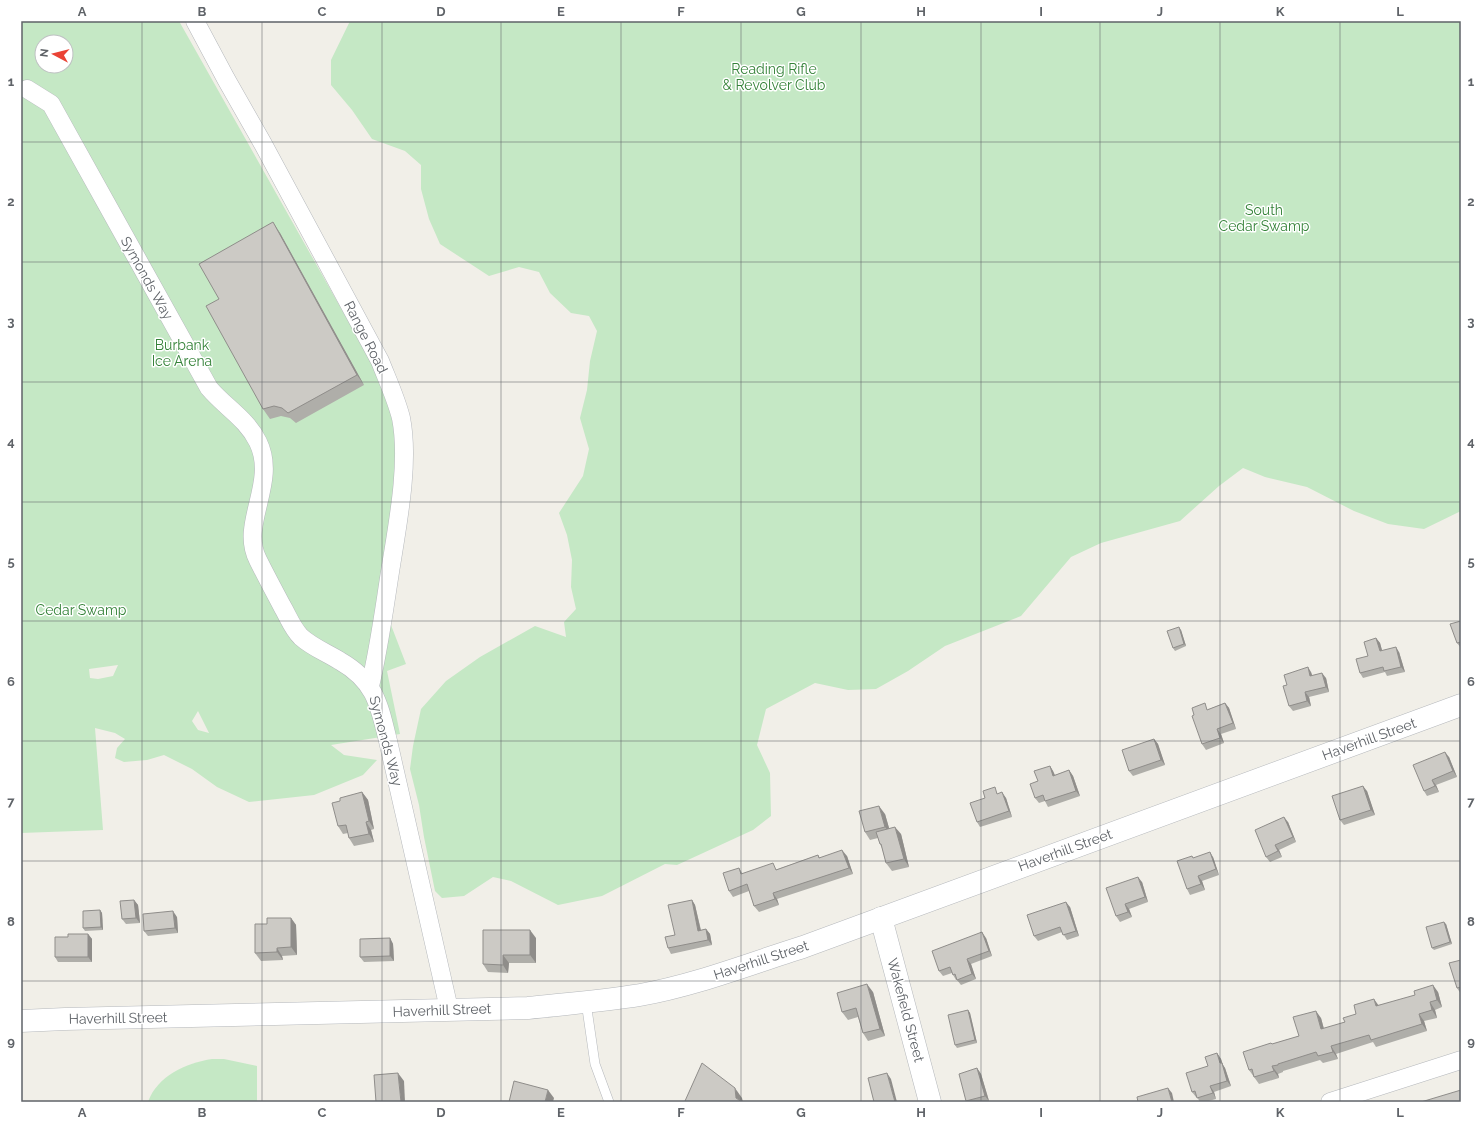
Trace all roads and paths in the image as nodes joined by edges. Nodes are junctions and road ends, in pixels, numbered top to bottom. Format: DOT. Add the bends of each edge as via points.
graph roads {
  1 [pos="195,21"];
  2 [pos="27,89"];
  3 [pos="370,686"];
  4 [pos="1461,705"];
  5 [pos="881,918"];
  6 [pos="586,1002"];
  7 [pos="449,1009"];
  8 [pos="21,1021"];
  9 [pos="1461,1060"];
  10 [pos="610,1102"];
  11 [pos="930,1102"];
  12 [pos="1330,1102"];
  1 -- 3 [label="street, Range Road" via="380,361 400,418 404,458 401,490"];
  2 -- 3 [label="street, Symonds Way" via="51,104 209,388 245,422 258,442 264,463 264,478 254,527 253,546 257,559 292,625 302,637 355,671"];
  3 -- 7 [label="street, Symonds Way" via="388,741"];
  4 -- 5 [label="street, Haverhill Street"];
  5 -- 6 [label="street, Haverhill Street" via="803,947 687,984 640,995"];
  5 -- 11 [label="street, Wakefield Street"];
  6 -- 7 [label="street, Haverhill Street" via="528,1008"];
  6 -- 10 [label="lane" via="595,1064"];
  7 -- 8 [label="street, Haverhill Street"];
  9 -- 12 [label="street"];
}
